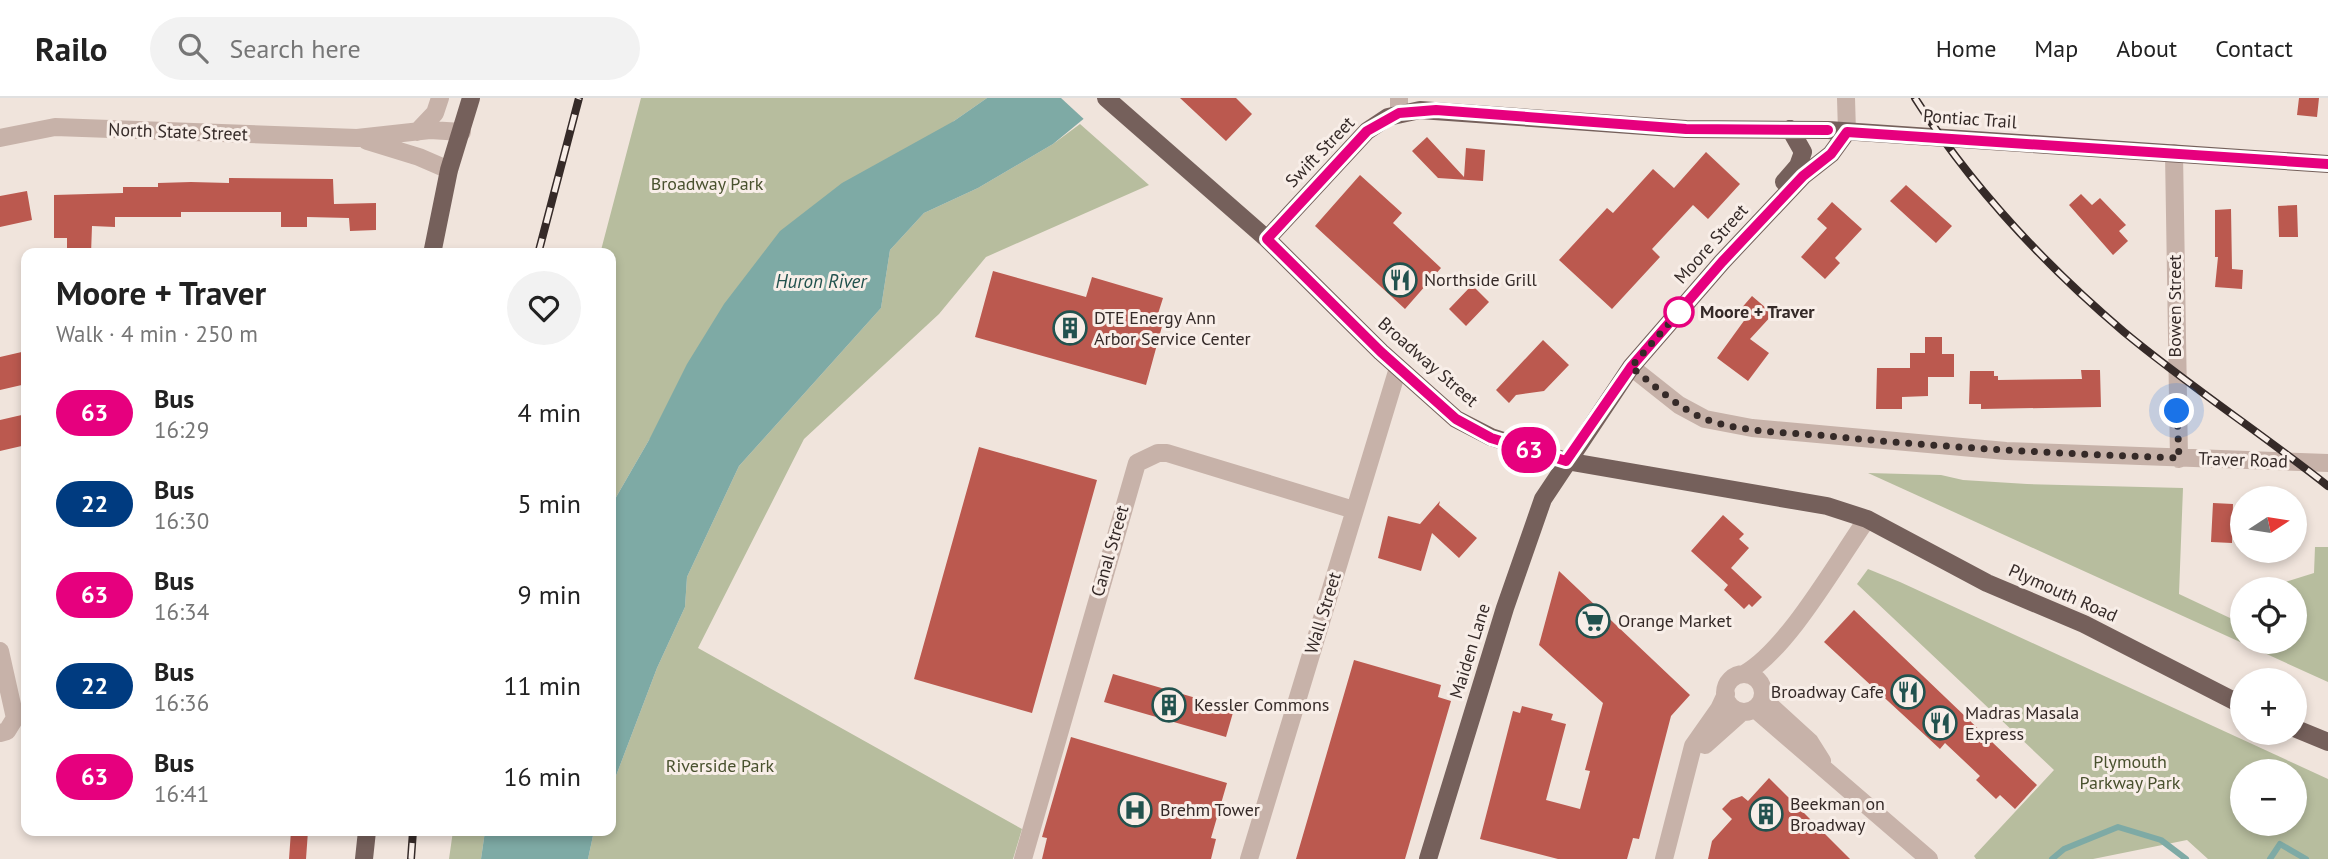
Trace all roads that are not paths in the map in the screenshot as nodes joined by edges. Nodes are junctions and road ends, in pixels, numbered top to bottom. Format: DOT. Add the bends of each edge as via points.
graph roads {
  1 [pos="440,98"];
  2 [pos="471,98"];
  3 [pos="1106,98"];
  4 [pos="1846,98"];
  5 [pos="1399,106"];
  6 [pos="1790,129"];
  7 [pos="417,132"];
  8 [pos="461,132"];
  9 [pos="1847,132"];
  10 [pos="0,138"];
  11 [pos="357,138"];
  12 [pos="2174,153"];
  13 [pos="2328,164"];
  14 [pos="449,170"];
  15 [pos="1776,204"];
  16 [pos="1267,239"];
  17 [pos="433,248"];
  18 [pos="1631,367"];
  19 [pos="1398,368"];
  20 [pos="2179,458"];
  21 [pos="1566,461"];
  22 [pos="2328,463"];
  23 [pos="1354,510"];
  24 [pos="1867,519"];
  25 [pos="1786,636"];
  26 [pos="0,651"];
  27 [pos="1744,674"];
  28 [pos="1726,694"];
  29 [pos="2230,699"];
  30 [pos="1755,702"];
  31 [pos="6,729"];
  32 [pos="2307,733"];
  33 [pos="2328,742"];
  34 [pos="1689,767"];
  35 [pos="367,836"];
  36 [pos="365,859"];
  37 [pos="1023,859"];
  38 [pos="1249,859"];
  39 [pos="1428,859"];
  40 [pos="1664,859"];
  41 [pos="1929,859"];
  1 -- 7 [label="street" via="435,113"];
  2 -- 8 [label="main road"];
  3 -- 16 [label="main road, Broadway Street"];
  4 -- 9 [label="street"];
  5 -- 6 [label="main road, Pontiac Trail" via="1686,129"];
  5 -- 16 [label="main road, Swift Street" via="1367,131"];
  6 -- 9 [label="main road, Pontiac Trail"];
  6 -- 15 [label="main road" via="1803,152 1776,194"];
  7 -- 8 [label="street"];
  7 -- 11 [label="street"];
  8 -- 14 [label="main road"];
  9 -- 12 [label="main road, Pontiac Trail"];
  9 -- 15 [label="main road, Moore Street" via="1831,154"];
  10 -- 11 [label="street, North State Street" via="55,127"];
  11 -- 14 [label="street"];
  12 -- 13 [label="main road, Pontiac Trail"];
  12 -- 20 [label="street, Bowen Street"];
  14 -- 17 [label="main road"];
  15 -- 18 [label="main road, Moore Street"];
  16 -- 19 [label="main road, Broadway Street"];
  18 -- 20 [label="street, Traver Road" via="1705,419 1752,428 2006,451"];
  18 -- 21 [label="main road, Moore Street"];
  19 -- 21 [label="main road, Broadway Street" via="1456,419 1491,438"];
  19 -- 23 [label="street, Wall Street"];
  20 -- 22 [label="street, Traver Road"];
  21 -- 24 [label="main road, Broadway Street" via="1827,506"];
  21 -- 39 [label="main road, Maiden Lane" via="1543,499 1532,529"];
  23 -- 37 [label="street, Canal Street" via="1167,453 1137,463"];
  23 -- 38 [label="street, Wall Street"];
  24 -- 25 [label="street"];
  24 -- 29 [label="main road, Plymouth Road" via="1987,583 2084,624"];
  25 -- 27 [label="street"];
  25 -- 30 [label="street"];
  26 -- 31 [label="street" via="13,706"];
  27 -- 28 [label="street" via="1732,678"];
  27 -- 30 [label="street" via="1755,677"];
  28 -- 30 [label="street" via="1730,706"];
  28 -- 34 [label="street" via="1693,746"];
  30 -- 34 [label="street" via="1718,731"];
  30 -- 41 [label="street" via="1810,742 1828,770"];
  32 -- 33 [label="main road"];
  34 -- 40 [label="street"];
  35 -- 36 [label="main road"];
}
